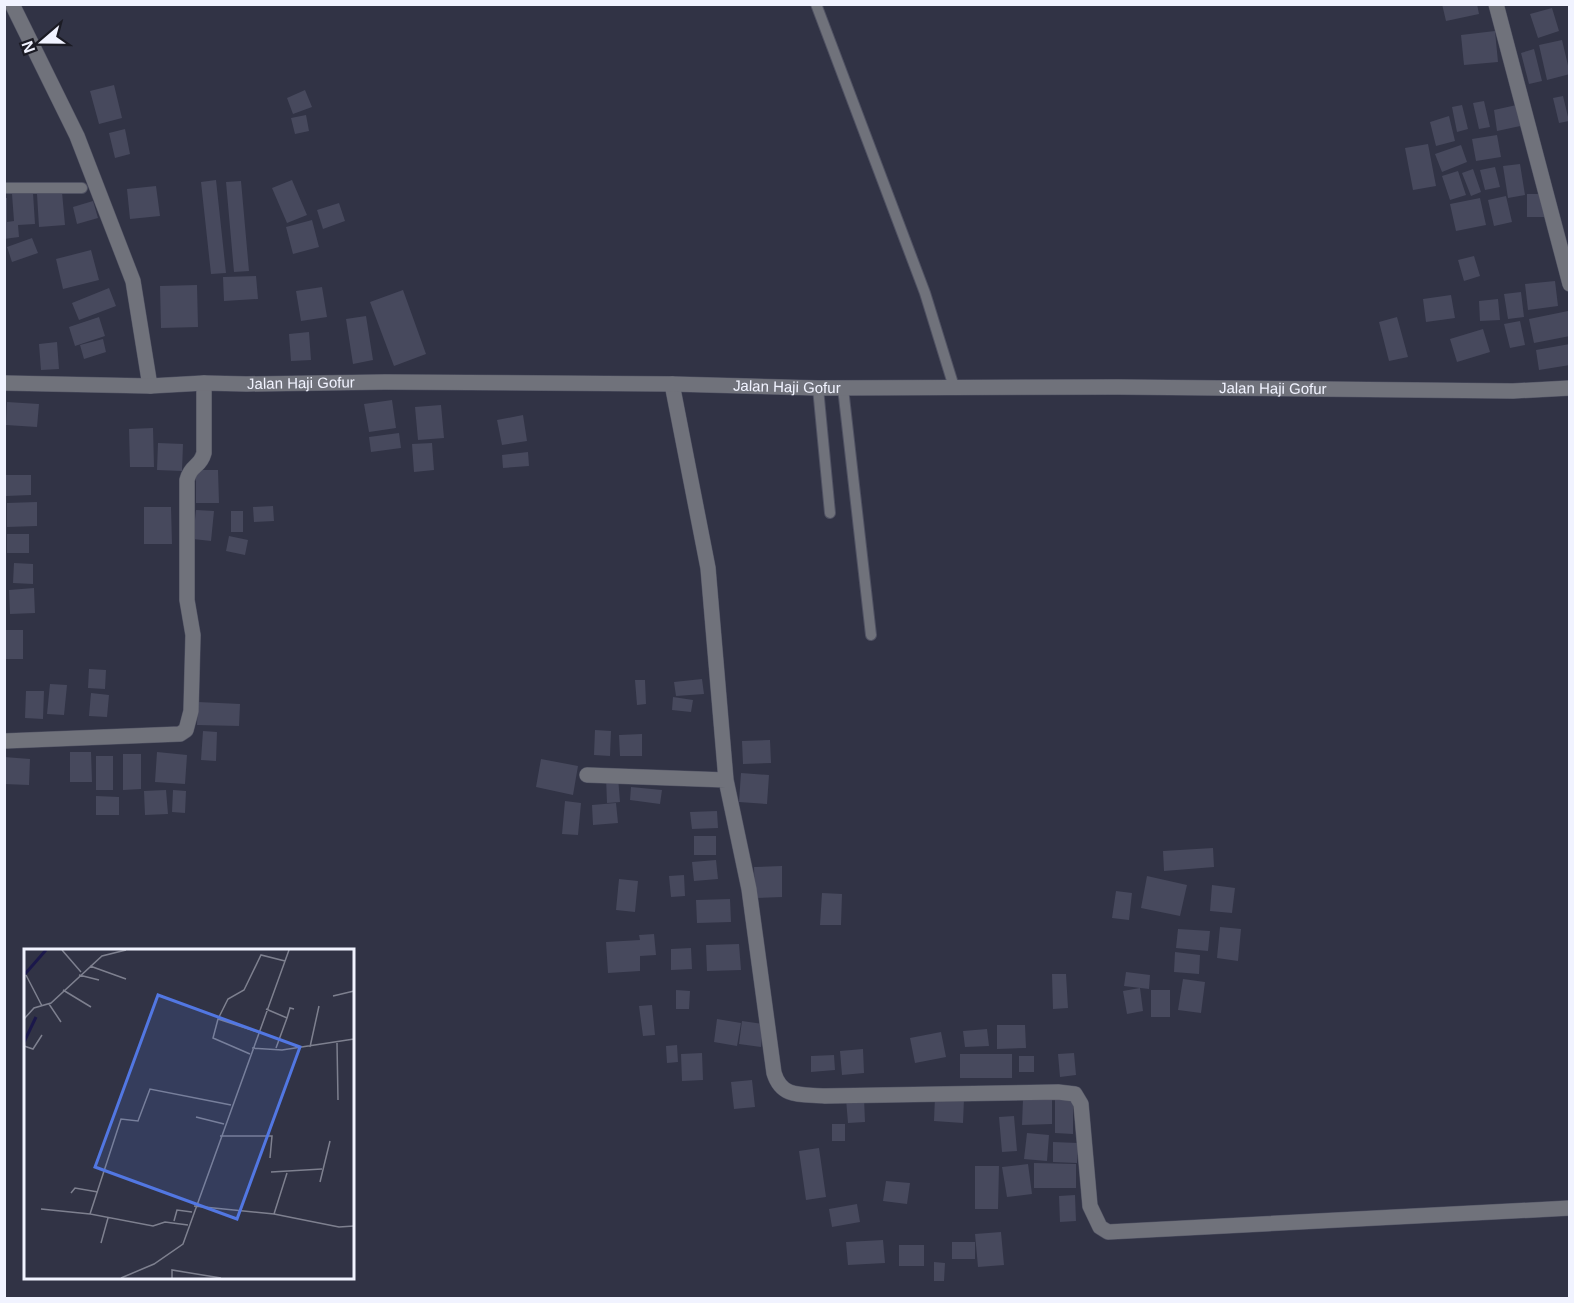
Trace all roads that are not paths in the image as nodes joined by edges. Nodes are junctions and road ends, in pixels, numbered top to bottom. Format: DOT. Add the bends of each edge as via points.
graph roads {
  1 [pos="12,4"];
  2 [pos="816,4"];
  3 [pos="1496,4"];
  4 [pos="4,188"];
  5 [pos="82,188"];
  6 [pos="1569,284"];
  7 [pos="4,383"];
  8 [pos="204,383"];
  9 [pos="672,384"];
  10 [pos="150,386"];
  11 [pos="954,387"];
  12 [pos="818,388"];
  13 [pos="843,388"];
  14 [pos="1569,388"];
  15 [pos="830,513"];
  16 [pos="871,635"];
  17 [pos="4,741"];
  18 [pos="587,775"];
  19 [pos="726,780"];
  20 [pos="1569,1208"];
  1 -- 10 [label="street" via="77,136 133,281"];
  2 -- 11 [label="lane" via="925,293"];
  3 -- 6 [label="street"];
  4 -- 5 [label="lane"];
  7 -- 10 [label="street, Jalan Haji Gofur"];
  8 -- 9 [label="street, Jalan Haji Gofur"];
  8 -- 10 [label="street, Jalan Haji Gofur"];
  8 -- 17 [label="street" via="204,453 202,461 189,471 187,480 187,600 193,635 191,711 186,730 180,734"];
  9 -- 12 [label="street, Jalan Haji Gofur"];
  9 -- 19 [label="street" via="708,568"];
  11 -- 13 [label="street, Jalan Haji Gofur"];
  11 -- 14 [label="street, Jalan Haji Gofur" via="1513,391"];
  12 -- 13 [label="street, Jalan Haji Gofur"];
  12 -- 15 [label="lane"];
  13 -- 16 [label="lane"];
  18 -- 19 [label="street"];
  19 -- 20 [label="street" via="749,889 774,1073 784,1090 825,1096 1075,1094 1082,1104 1090,1206 1100,1227 1108,1232"];
}
